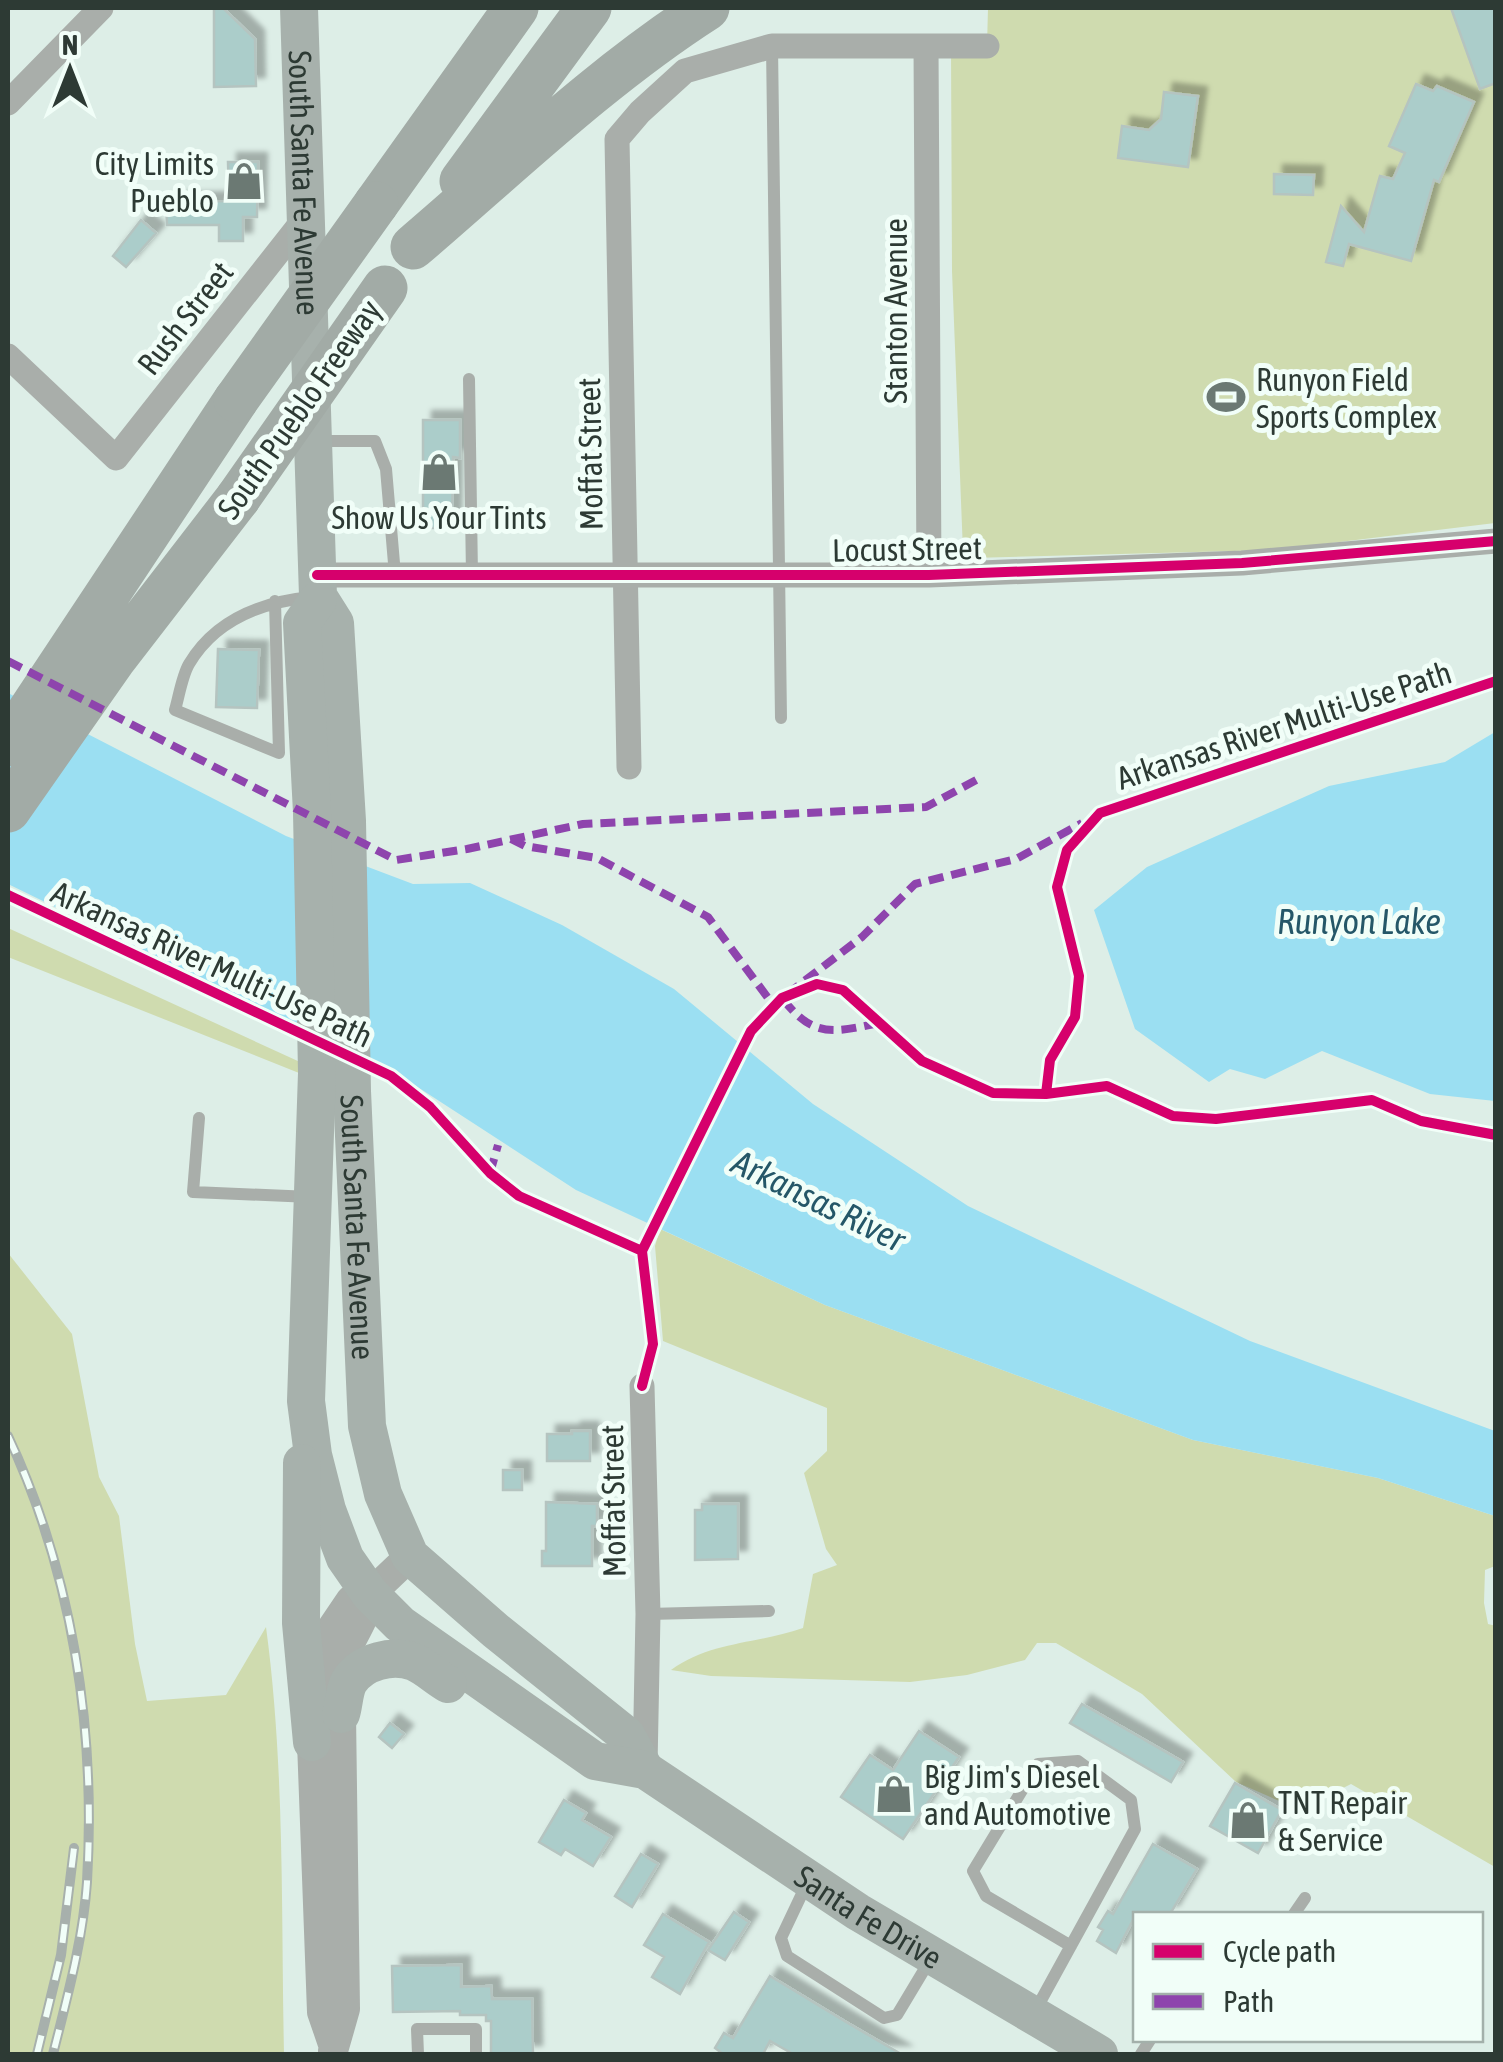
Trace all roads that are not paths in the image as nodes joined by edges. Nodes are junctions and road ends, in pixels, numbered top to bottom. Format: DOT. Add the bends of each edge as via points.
graph roads {
  1 [pos="101,8"];
  2 [pos="498,8"];
  3 [pos="516,8"];
  4 [pos="590,8"];
  5 [pos="707,8"];
  6 [pos="293,13"];
  7 [pos="772,46"];
  8 [pos="987,46"];
  9 [pos="926,47"];
  10 [pos="8,103"];
  11 [pos="412,155"];
  12 [pos="306,217"];
  13 [pos="413,247"];
  14 [pos="8,356"];
  15 [pos="469,379"];
  16 [pos="313,441"];
  17 [pos="1496,540"];
  18 [pos="395,575"];
  19 [pos="472,575"];
  20 [pos="625,575"];
  21 [pos="780,575"];
  22 [pos="929,575"];
  23 [pos="318,590"];
  24 [pos="274,600"];
  25 [pos="96,651"];
  26 [pos="781,718"];
  27 [pos="8,744"];
  28 [pos="629,768"];
  29 [pos="8,810"];
  30 [pos="330,816"];
  31 [pos="199,1118"];
  32 [pos="314,1198"];
  33 [pos="642,1386"];
  34 [pos="306,1401"];
  35 [pos="313,1456"];
  36 [pos="410,1556"];
  37 [pos="370,1594"];
  38 [pos="770,1611"];
  39 [pos="648,1614"];
  40 [pos="481,1682"];
  41 [pos="588,1705"];
  42 [pos="342,1714"];
  43 [pos="312,1742"];
  44 [pos="645,1770"];
  45 [pos="809,1879"];
  46 [pos="1304,1898"];
  47 [pos="1295,1912"];
  48 [pos="1071,1946"];
  49 [pos="932,1956"];
  50 [pos="1033,2016"];
  51 [pos="333,2049"];
  52 [pos="418,2054"];
  53 [pos="476,2054"];
  54 [pos="1098,2054"];
  1 -- 10 [label="street"];
  2 -- 11 [label="highway"];
  3 -- 11 [label="highway, South Pueblo Freeway"];
  4 -- 13 [label="highway, South Pueblo Freeway"];
  5 -- 13 [label="highway" via="613,74"];
  6 -- 12 [label="main road, South Santa Fe Avenue"];
  7 -- 9 [label="street"];
  7 -- 20 [label="street, Moffat Street" via="685,71 616,138"];
  7 -- 21 [label="lane"];
  8 -- 9 [label="street"];
  9 -- 22 [label="street, Stanton Avenue"];
  11 -- 25 [label="highway, South Pueblo Freeway, bridge" via="236,400"];
  12 -- 14 [label="street, Rush Street" via="116,458"];
  12 -- 16 [label="main road, South Santa Fe Avenue"];
  13 -- 25 [label="highway, South Pueblo Freeway, bridge" via="238,498"];
  15 -- 19 [label="lane"];
  16 -- 18 [label="lane" via="375,441 386,470"];
  16 -- 23 [label="main road, South Santa Fe Avenue"];
  17 -- 22 [label="street, Locust Street" via="1242,562"];
  18 -- 19 [label="street, Locust Street"];
  18 -- 23 [label="street, Locust Street"];
  19 -- 20 [label="street, Locust Street"];
  20 -- 21 [label="street, Locust Street"];
  20 -- 28 [label="street, Moffat Street"];
  21 -- 22 [label="street, Locust Street"];
  21 -- 26 [label="lane"];
  23 -- 24 [label="lane"];
  23 -- 30 [label="main road, South Santa Fe Avenue" via="302,622"];
  24 -- 24 [label="lane" via="224,624 188,665 175,710 279,753"];
  25 -- 27 [label="highway, South Pueblo Freeway"];
  25 -- 29 [label="highway, South Pueblo Freeway"];
  30 -- 32 [label="main road, South Santa Fe Avenue"];
  30 -- 36 [label="main road, South Santa Fe Avenue" via="352,1091 367,1426 383,1494"];
  31 -- 32 [label="lane" via="193,1192"];
  32 -- 34 [label="main road, South Santa Fe Avenue"];
  33 -- 39 [label="street, Moffat Street"];
  34 -- 35 [label="main road, South Santa Fe Avenue"];
  34 -- 43 [label="main road" via="301,1622"];
  35 -- 37 [label="main road, Santa Fe Drive" via="344,1558"];
  36 -- 37 [label="street"];
  36 -- 41 [label="main road, Santa Fe Drive"];
  37 -- 40 [label="main road, Santa Fe Drive"];
  37 -- 41 [label="main road" via="400,1598 533,1680"];
  37 -- 42 [label="street" via="337,1680"];
  37 -- 43 [label="street" via="351,1600 330,1630 314,1697"];
  38 -- 39 [label="lane"];
  39 -- 44 [label="street, Moffat Street"];
  40 -- 42 [label="main road" via="460,1692 394,1656 363,1668 349,1682"];
  40 -- 44 [label="main road, Santa Fe Drive" via="595,1761"];
  41 -- 44 [label="main road, Santa Fe Drive" via="626,1735"];
  42 -- 51 [label="street" via="346,2009"];
  43 -- 51 [label="street" via="322,2012"];
  44 -- 45 [label="main road, Santa Fe Drive"];
  45 -- 49 [label="main road, Santa Fe Drive"];
  45 -- 49 [label="lane" via="781,1938 787,1956 884,2018 897,2015"];
  46 -- 47 [label="lane"];
  48 -- 48 [label="lane" via="1135,1830 1131,1800 1078,1761 1038,1764 973,1871 986,1896"];
  48 -- 50 [label="lane"];
  49 -- 50 [label="main road, Santa Fe Drive"];
  50 -- 54 [label="main road, Santa Fe Drive"];
  52 -- 53 [label="lane" via="418,2029 476,2029"];
}
